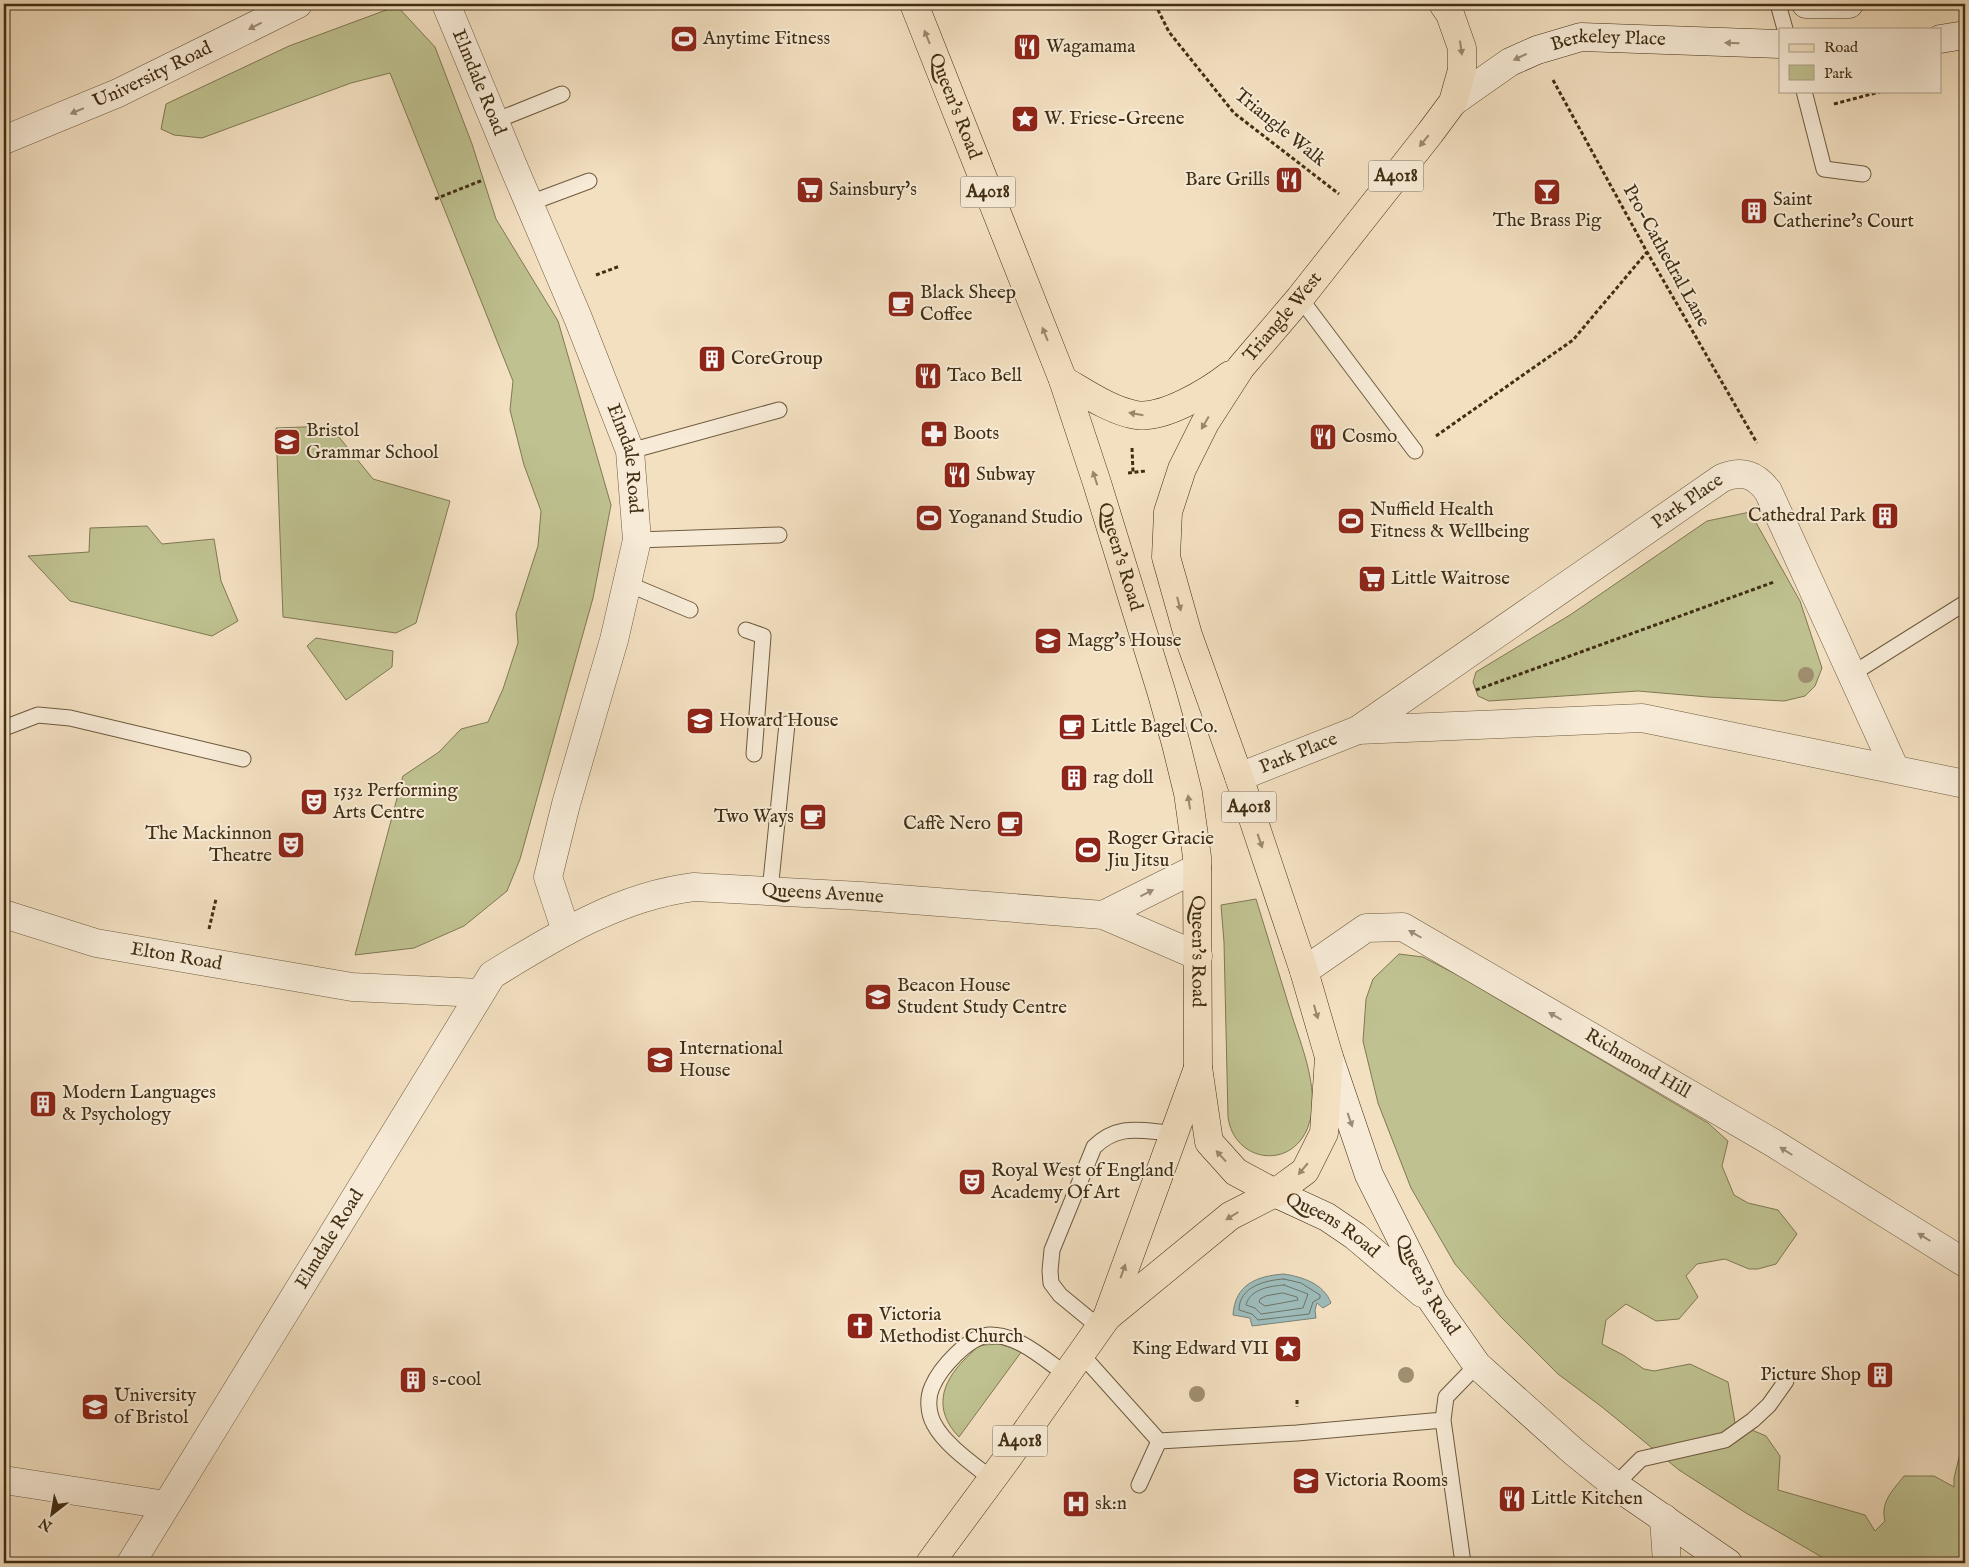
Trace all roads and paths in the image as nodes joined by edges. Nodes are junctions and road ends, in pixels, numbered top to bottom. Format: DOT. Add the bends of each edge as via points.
graph roads {
  1 [pos="298,4"];
  2 [pos="446,4"];
  3 [pos="914,4"];
  4 [pos="1155,4"];
  5 [pos="1443,4"];
  6 [pos="1778,4"];
  7 [pos="1806,4"];
  8 [pos="1849,4"];
  9 [pos="1785,28"];
  10 [pos="1965,35"];
  11 [pos="1942,39"];
  12 [pos="1779,44"];
  13 [pos="1537,50"];
  14 [pos="1804,92"];
  15 [pos="1879,92"];
  16 [pos="562,94"];
  17 [pos="1453,102"];
  18 [pos="495,121"];
  19 [pos="1814,136"];
  20 [pos="4,140"];
  21 [pos="1863,174"];
  22 [pos="479,181"];
  23 [pos="589,181"];
  24 [pos="435,199"];
  25 [pos="530,204"];
  26 [pos="1365,214"];
  27 [pos="1647,252"];
  28 [pos="620,266"];
  29 [pos="603,273"];
  30 [pos="1300,298"];
  31 [pos="1241,367"];
  32 [pos="1063,380"];
  33 [pos="778,410"];
  34 [pos="630,451"];
  35 [pos="1415,451"];
  36 [pos="1748,475"];
  37 [pos="779,535"];
  38 [pos="637,540"];
  39 [pos="1166,557"];
  40 [pos="1805,571"];
  41 [pos="628,584"];
  42 [pos="1965,603"];
  43 [pos="690,610"];
  44 [pos="746,630"];
  45 [pos="1852,674"];
  46 [pos="1476,690"];
  47 [pos="787,724"];
  48 [pos="4,728"];
  49 [pos="1358,730"];
  50 [pos="754,754"];
  51 [pos="243,759"];
  52 [pos="1895,769"];
  53 [pos="1238,777"];
  54 [pos="1965,784"];
  55 [pos="1197,868"];
  56 [pos="770,892"];
  57 [pos="4,914"];
  58 [pos="1103,915"];
  59 [pos="559,935"];
  60 [pos="1198,956"];
  61 [pos="1304,971"];
  62 [pos="486,984"];
  63 [pos="1329,1057"];
  64 [pos="1198,1067"];
  65 [pos="1172,1133"];
  66 [pos="1275,1193"];
  67 [pos="1965,1263"];
  68 [pos="1433,1302"];
  69 [pos="1103,1322"];
  70 [pos="1074,1364"];
  71 [pos="1477,1365"];
  72 [pos="1786,1381"];
  73 [pos="1443,1420"];
  74 [pos="1159,1441"];
  75 [pos="992,1479"];
  76 [pos="4,1480"];
  77 [pos="1139,1485"];
  78 [pos="1615,1485"];
  79 [pos="166,1505"];
  80 [pos="1664,1518"];
  81 [pos="131,1563"];
  82 [pos="930,1563"];
  83 [pos="1463,1563"];
  84 [pos="1667,1563"];
  85 [pos="1728,1563"];
  1 -- 20 [label="street, University Road, one-way" via="118,93"];
  2 -- 18 [label="street, Elmdale Road"];
  32 -- 3 [label="main road, Queen's Road / A4018, one-way"];
  4 -- 26 [label="path, Triangle Walk" via="1169,32 1234,113"];
  5 -- 17 [label="main road, A4018, one-way" via="1462,48 1462,70"];
  6 -- 9 [label="lane"];
  7 -- 8 [label="street"];
  10 -- 11 [label="street"];
  12 -- 13 [label="street, Berkeley Place, one-way" via="1581,37"];
  13 -- 17 [label="street, Berkeley Place, one-way" via="1510,62"];
  13 -- 27 [label="path, Pro-Cathedral Lane"];
  14 -- 19 [label="lane"];
  15 -- 19 [label="path" via="1832,104 1840,131"];
  16 -- 18 [label="lane"];
  17 -- 26 [label="main road, Triangle West / A4018, one-way"];
  18 -- 25 [label="street, Elmdale Road"];
  19 -- 21 [label="lane" via="1824,170"];
  22 -- 24 [label="path"];
  23 -- 25 [label="lane"];
  25 -- 34 [label="street, Elmdale Road"];
  26 -- 30 [label="main road, Triangle West / A4018"];
  27 -- 35 [label="path" via="1572,340"];
  27 -- 36 [label="path, Pro-Cathedral Lane" via="1759,447"];
  28 -- 29 [label="path"];
  30 -- 31 [label="main road, Triangle West / A4018"];
  30 -- 35 [label="lane"];
  31 -- 32 [label="main road, A4018, one-way" via="1208,392 1154,416 1135,415 1103,403"];
  31 -- 39 [label="main road, Triangle West / A4018, one-way" via="1205,423 1182,469 1168,512"];
  55 -- 32 [label="main road, Queen's Road / A4018, one-way" via="1188,793 1162,694"];
  33 -- 34 [label="lane"];
  34 -- 38 [label="street, Elmdale Road"];
  36 -- 40 [label="street, Park Place" via="1760,480 1768,491"];
  36 -- 49 [label="street, Park Place" via="1734,473 1722,478"];
  37 -- 38 [label="lane"];
  38 -- 41 [label="street, Elmdale Road"];
  39 -- 53 [label="main road, Queen's Road / A4018, one-way" via="1188,635"];
  40 -- 45 [label="street, Park Place"];
  40 -- 46 [label="path"];
  41 -- 43 [label="lane"];
  41 -- 59 [label="street, Elmdale Road" via="548,877"];
  42 -- 45 [label="lane"];
  44 -- 50 [label="lane" via="763,636"];
  45 -- 52 [label="street, Park Place"];
  47 -- 56 [label="lane"];
  48 -- 51 [label="lane" via="38,715 70,718"];
  49 -- 52 [label="street, Park Place" via="1642,718"];
  49 -- 53 [label="street, Park Place"];
  52 -- 54 [label="street, Park Place"];
  53 -- 61 [label="main road, Queen's Road / A4018, one-way"];
  58 -- 55 [label="street, one-way"];
  55 -- 60 [label="main road, Queen's Road / A4018"];
  56 -- 58 [label="street, Queens Avenue"];
  56 -- 59 [label="street, Queens Avenue" via="694,886 668,890 600,914"];
  57 -- 62 [label="street, Elton Road" via="96,943 352,987"];
  58 -- 60 [label="street"];
  59 -- 62 [label="street, Elmdale Road"];
  60 -- 64 [label="main road, Queen's Road / A4018"];
  61 -- 63 [label="main road, Queen's Road / A4018, one-way"];
  67 -- 61 [label="street, Richmond Hill, one-way" via="1775,1144 1403,928 1366,928"];
  62 -- 79 [label="street, Elmdale Road"];
  63 -- 66 [label="main road, A4018, one-way" via="1324,1133 1305,1171"];
  63 -- 68 [label="street, Queen's Road, one-way" via="1369,1175"];
  64 -- 65 [label="main road, A4018"];
  66 -- 64 [label="main road, Queen's Road / A4018, one-way" via="1236,1172 1209,1142"];
  69 -- 65 [label="main road, A4018, one-way"];
  65 -- 69 [label="lane" via="1124,1130 1104,1138 1094,1147 1052,1250 1051,1283 1060,1295"];
  66 -- 68 [label="street, Queens Road" via="1327,1217 1355,1236"];
  66 -- 69 [label="main road, A4018, one-way" via="1230,1216"];
  68 -- 71 [label="street, Queen's Road"];
  69 -- 70 [label="main road, A4018"];
  70 -- 74 [label="lane"];
  70 -- 75 [label="main road, A4018"];
  70 -- 75 [label="lane" via="1010,1339 990,1335 974,1339 943,1368 931,1388 928,1408 934,1425 954,1448"];
  71 -- 73 [label="lane" via="1446,1397"];
  71 -- 78 [label="street, Queen's Road"];
  72 -- 78 [label="lane" via="1769,1405 1725,1440 1641,1459"];
  73 -- 74 [label="lane"];
  73 -- 83 [label="lane"];
  74 -- 77 [label="lane"];
  75 -- 82 [label="main road, A4018"];
  76 -- 79 [label="street"];
  78 -- 80 [label="street, Queen's Road"];
  79 -- 81 [label="street, Elmdale Road"];
  80 -- 84 [label="street"];
  80 -- 85 [label="street, Queen's Road"];
}
